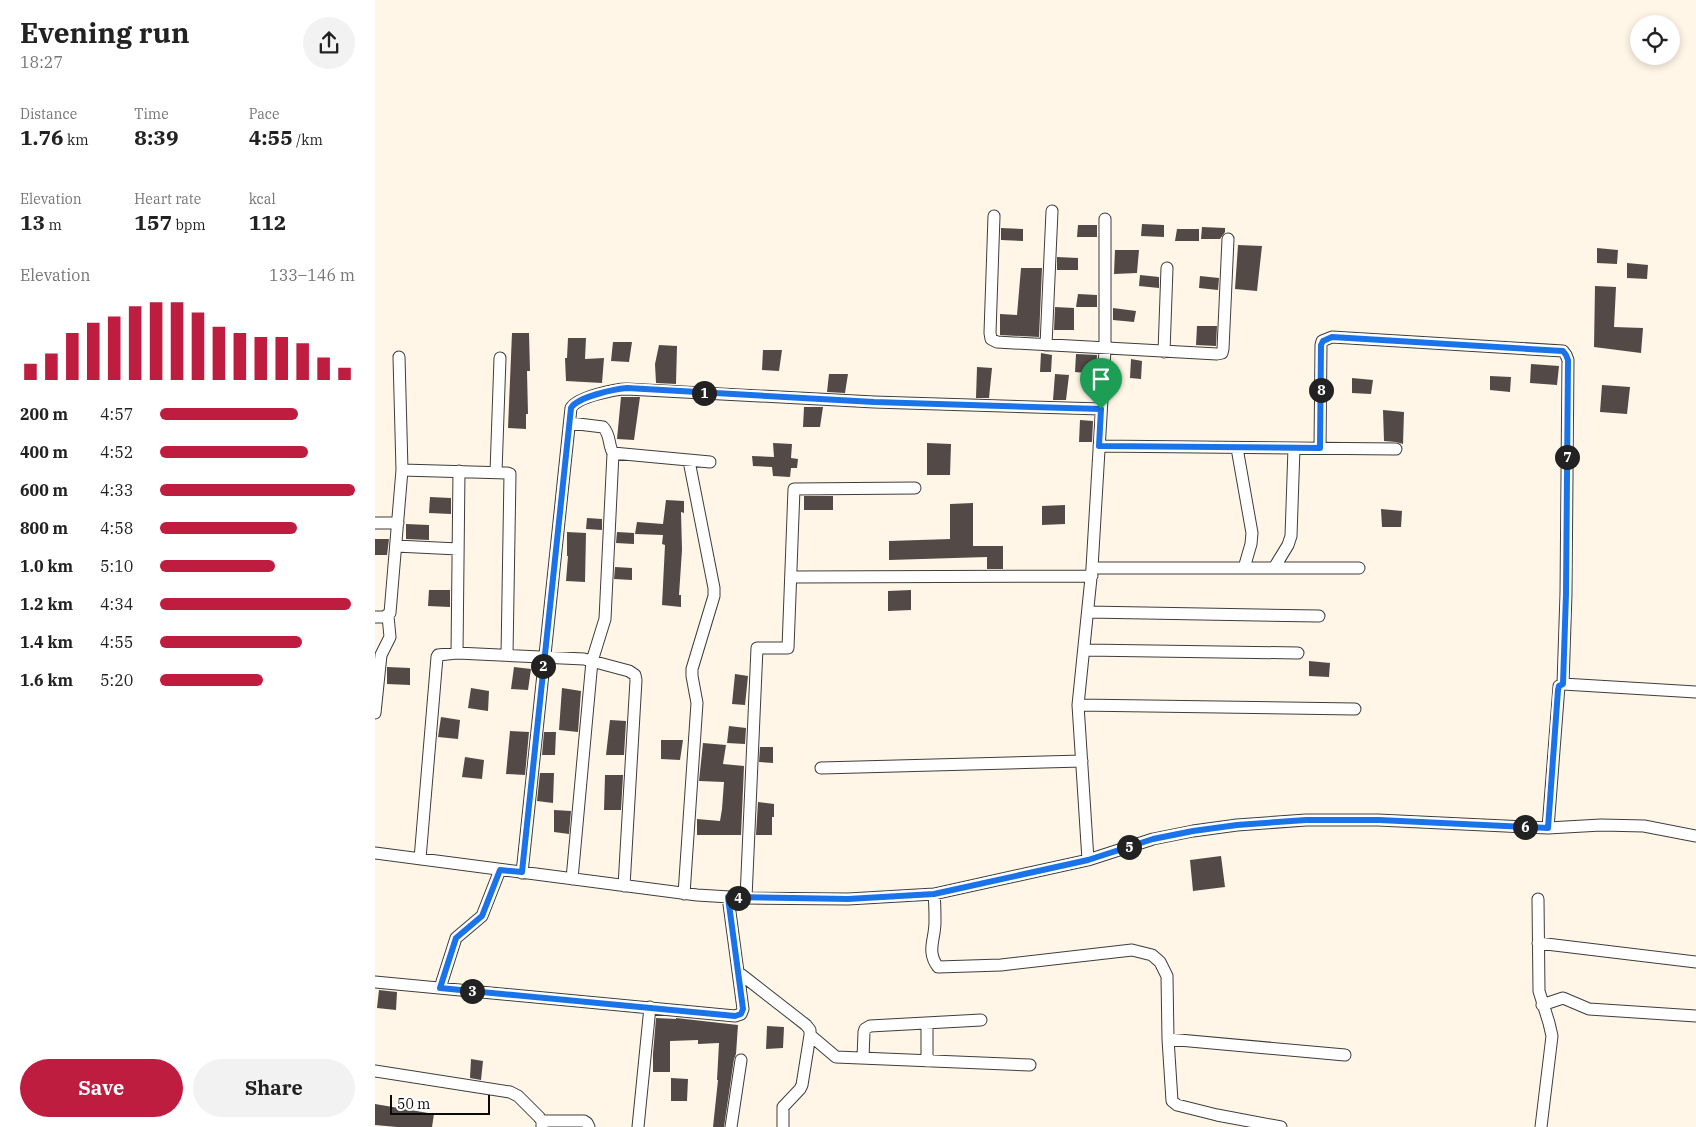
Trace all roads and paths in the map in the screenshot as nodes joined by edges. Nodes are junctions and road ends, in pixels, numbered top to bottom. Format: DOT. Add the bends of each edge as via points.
graph roads {
  1 [pos="1052,211"];
  2 [pos="994,216"];
  3 [pos="1105,219"];
  4 [pos="1228,239"];
  5 [pos="1167,268"];
  6 [pos="1046,345"];
  7 [pos="1105,348"];
  8 [pos="1164,352"];
  9 [pos="399,357"];
  10 [pos="501,358"];
  11 [pos="1101,409"];
  12 [pos="570,423"];
  13 [pos="1099,446"];
  14 [pos="1237,448"];
  15 [pos="1294,448"];
  16 [pos="1320,448"];
  17 [pos="1396,449"];
  18 [pos="613,453"];
  19 [pos="689,461"];
  20 [pos="710,462"];
  21 [pos="402,470"];
  22 [pos="459,471"];
  23 [pos="496,472"];
  24 [pos="915,488"];
  25 [pos="375,523"];
  26 [pos="398,523"];
  27 [pos="396,546"];
  28 [pos="458,548"];
  29 [pos="1244,568"];
  30 [pos="1274,568"];
  31 [pos="1359,568"];
  32 [pos="1092,572"];
  33 [pos="791,577"];
  34 [pos="1088,612"];
  35 [pos="388,616"];
  36 [pos="1319,616"];
  37 [pos="375,617"];
  38 [pos="1085,650"];
  39 [pos="457,653"];
  40 [pos="1298,653"];
  41 [pos="507,655"];
  42 [pos="544,657"];
  43 [pos="592,660"];
  44 [pos="1563,684"];
  45 [pos="1696,692"];
  46 [pos="1078,705"];
  47 [pos="1355,709"];
  48 [pos="375,713"];
  49 [pos="1082,761"];
  50 [pos="821,768"];
  51 [pos="1548,828"];
  52 [pos="1696,836"];
  53 [pos="375,853"];
  54 [pos="420,859"];
  55 [pos="1088,860"];
  56 [pos="500,870"];
  57 [pos="522,872"];
  58 [pos="572,879"];
  59 [pos="624,886"];
  60 [pos="684,894"];
  61 [pos="934,894"];
  62 [pos="728,897"];
  63 [pos="746,898"];
  64 [pos="1538,899"];
  65 [pos="1538,943"];
  66 [pos="1696,962"];
  67 [pos="739,972"];
  68 [pos="375,982"];
  69 [pos="440,988"];
  70 [pos="1542,1005"];
  71 [pos="650,1007"];
  72 [pos="1696,1016"];
  73 [pos="981,1020"];
  74 [pos="927,1023"];
  75 [pos="810,1035"];
  76 [pos="1168,1039"];
  77 [pos="1345,1055"];
  78 [pos="863,1058"];
  79 [pos="741,1060"];
  80 [pos="927,1061"];
  81 [pos="1030,1065"];
  82 [pos="375,1072"];
  83 [pos="1217,1115"];
  84 [pos="542,1124"];
  85 [pos="589,1127"];
  86 [pos="638,1127"];
  87 [pos="731,1127"];
  88 [pos="783,1127"];
  89 [pos="1218,1127"];
  90 [pos="1281,1127"];
  91 [pos="1541,1127"];
  1 -- 6 [label="street"];
  2 -- 6 [label="street" via="991,339"];
  3 -- 7 [label="street"];
  4 -- 8 [label="street" via="1222,353"];
  5 -- 8 [label="street"];
  6 -- 7 [label="street"];
  7 -- 8 [label="street"];
  7 -- 11 [label="street"];
  9 -- 21 [label="street"];
  10 -- 23 [label="street"];
  11 -- 12 [label="street" via="874,402 627,388 576,402 571,408"];
  11 -- 13 [label="street"];
  12 -- 18 [label="street" via="603,427"];
  12 -- 42 [label="street"];
  13 -- 14 [label="street"];
  13 -- 32 [label="street"];
  14 -- 15 [label="street"];
  14 -- 29 [label="street" via="1252,533"];
  15 -- 16 [label="street"];
  15 -- 30 [label="street" via="1291,536"];
  16 -- 17 [label="street"];
  16 -- 44 [label="street" via="1321,345 1326,338 1563,351 1568,360"];
  18 -- 19 [label="street"];
  18 -- 43 [label="street" via="605,619"];
  19 -- 20 [label="street"];
  19 -- 60 [label="street" via="714,596 692,669 697,703"];
  21 -- 22 [label="street"];
  21 -- 26 [label="street"];
  22 -- 23 [label="street"];
  22 -- 28 [label="street"];
  23 -- 41 [label="street" via="510,474 511,478"];
  24 -- 33 [label="street" via="794,489"];
  25 -- 26 [label="street"];
  26 -- 27 [label="street"];
  27 -- 28 [label="street"];
  27 -- 35 [label="street"];
  28 -- 39 [label="street"];
  29 -- 30 [label="street"];
  29 -- 32 [label="street"];
  30 -- 31 [label="street"];
  32 -- 33 [label="street"];
  32 -- 34 [label="street"];
  33 -- 63 [label="street" via="788,648 757,648"];
  34 -- 36 [label="street"];
  34 -- 38 [label="street"];
  35 -- 37 [label="street"];
  35 -- 48 [label="street" via="390,637 381,655"];
  38 -- 40 [label="street"];
  38 -- 46 [label="street"];
  39 -- 41 [label="street"];
  39 -- 54 [label="street" via="442,653 437,657"];
  41 -- 42 [label="street"];
  42 -- 43 [label="street"];
  42 -- 57 [label="street"];
  43 -- 58 [label="street"];
  43 -- 59 [label="street" via="629,671 636,680"];
  44 -- 45 [label="street"];
  44 -- 51 [label="street" via="1558,690"];
  46 -- 47 [label="street"];
  46 -- 49 [label="street"];
  49 -- 50 [label="street"];
  49 -- 55 [label="street"];
  51 -- 52 [label="street" via="1645,826"];
  51 -- 55 [label="street" via="1306,820 1193,831 1153,839"];
  53 -- 54 [label="street"];
  54 -- 56 [label="street"];
  55 -- 61 [label="street"];
  56 -- 57 [label="street"];
  56 -- 69 [label="street" via="482,916 456,938"];
  57 -- 58 [label="street"];
  58 -- 59 [label="street"];
  59 -- 60 [label="street"];
  60 -- 62 [label="street"];
  61 -- 63 [label="street" via="848,899"];
  61 -- 76 [label="street" via="935,922 931,949 938,967 1001,965 1132,950 1152,955 1167,976"];
  62 -- 63 [label="street"];
  62 -- 67 [label="street"];
  64 -- 65 [label="street"];
  65 -- 66 [label="street"];
  65 -- 70 [label="street"];
  67 -- 71 [label="street" via="741,1014"];
  67 -- 75 [label="street" via="806,1025"];
  68 -- 69 [label="street"];
  69 -- 71 [label="street"];
  70 -- 72 [label="street" via="1563,998 1589,1009"];
  70 -- 91 [label="street" via="1552,1036"];
  71 -- 86 [label="street"];
  73 -- 74 [label="street"];
  74 -- 78 [label="street" via="870,1026 863,1032"];
  74 -- 80 [label="street"];
  75 -- 78 [label="street" via="837,1057"];
  75 -- 88 [label="street" via="802,1084 783,1108"];
  76 -- 77 [label="street"];
  76 -- 83 [label="street" via="1172,1100 1177,1105"];
  78 -- 80 [label="street"];
  79 -- 87 [label="street"];
  80 -- 81 [label="street"];
  82 -- 84 [label="street" via="510,1092 519,1096"];
  83 -- 89 [label="street"];
  83 -- 90 [label="street"];
  84 -- 85 [label="street" via="584,1121"];
}
